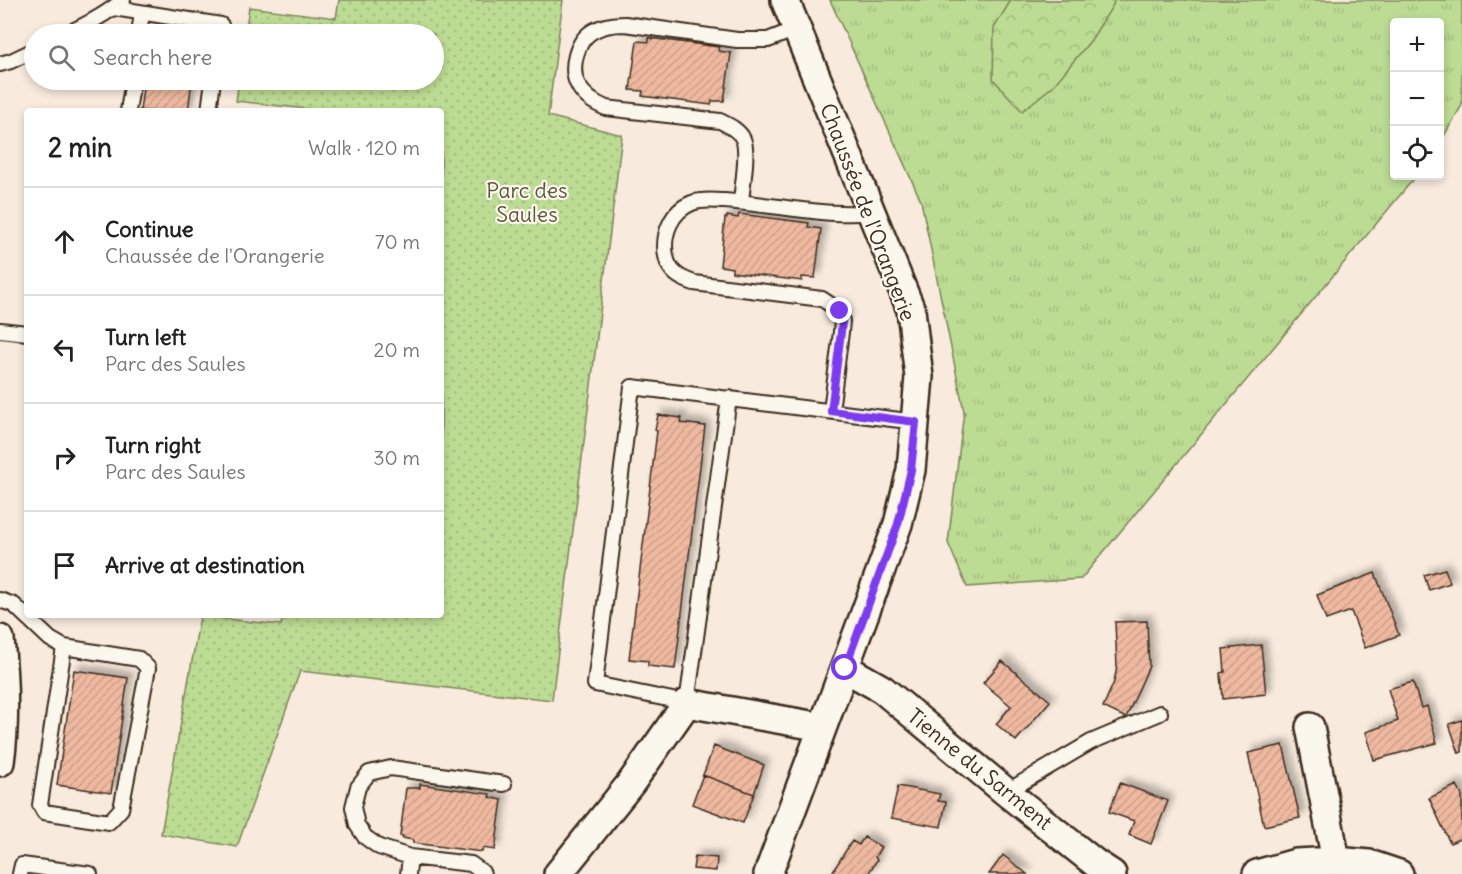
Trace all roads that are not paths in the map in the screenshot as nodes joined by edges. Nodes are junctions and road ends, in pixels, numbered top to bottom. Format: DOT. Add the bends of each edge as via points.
graph roads {
  1 [pos="785,0"];
  2 [pos="118,4"];
  3 [pos="142,13"];
  4 [pos="88,24"];
  5 [pos="140,24"];
  6 [pos="214,24"];
  7 [pos="796,29"];
  8 [pos="24,55"];
  9 [pos="0,64"];
  10 [pos="131,90"];
  11 [pos="212,90"];
  12 [pos="128,108"];
  13 [pos="209,108"];
  14 [pos="741,202"];
  15 [pos="872,213"];
  16 [pos="0,330"];
  17 [pos="24,333"];
  18 [pos="729,398"];
  19 [pos="831,411"];
  20 [pos="916,422"];
  21 [pos="0,600"];
  22 [pos="24,614"];
  23 [pos="28,618"];
  24 [pos="0,639"];
  25 [pos="64,647"];
  26 [pos="845,668"];
  27 [pos="687,703"];
  28 [pos="1160,713"];
  29 [pos="1,720"];
  30 [pos="822,727"];
  31 [pos="1310,727"];
  32 [pos="0,762"];
  33 [pos="504,784"];
  34 [pos="1006,792"];
  35 [pos="410,857"];
  36 [pos="1336,861"];
  37 [pos="20,874"];
  38 [pos="90,874"];
  39 [pos="408,874"];
  40 [pos="483,874"];
  41 [pos="558,874"];
  42 [pos="768,874"];
  43 [pos="1112,874"];
  44 [pos="1257,874"];
  45 [pos="1399,874"];
  1 -- 7 [label="street, Chaussée de l'Orangerie"];
  2 -- 3 [label="lane"];
  2 -- 4 [label="lane"];
  3 -- 5 [label="lane"];
  3 -- 6 [label="lane"];
  7 -- 14 [label="lane" via="768,40 737,40 609,25 586,36 576,57 577,84 592,102 606,108 720,121 732,126 743,138"];
  7 -- 15 [label="street, Chaussée de l'Orangerie"];
  8 -- 9 [label="lane"];
  10 -- 12 [label="lane"];
  11 -- 13 [label="lane"];
  14 -- 15 [label="lane" via="823,212"];
  14 -- 19 [label="lane" via="705,200 684,207 675,215 664,240 667,262 674,274 694,283 822,299 840,311"];
  15 -- 20 [label="street, Chaussée de l'Orangerie" via="911,310 919,377"];
  16 -- 17 [label="lane"];
  18 -- 19 [label="lane"];
  18 -- 27 [label="lane"];
  18 -- 27 [label="lane" via="632,387 595,684"];
  19 -- 20 [label="lane"];
  20 -- 26 [label="street, Chaussée de l'Orangerie" via="911,470 898,524"];
  21 -- 22 [label="lane"];
  23 -- 25 [label="lane"];
  24 -- 29 [label="street" via="4,683"];
  25 -- 25 [label="lane" via="139,659 148,668 121,809 109,822 44,812 40,806"];
  26 -- 30 [label="street, Chaussée de l'Orangerie"];
  26 -- 34 [label="street, Tienne du Sarment" via="882,689"];
  27 -- 30 [label="street"];
  27 -- 41 [label="street" via="631,783"];
  28 -- 34 [label="lane" via="1091,742"];
  29 -- 32 [label="street"];
  30 -- 42 [label="street, Chaussée de l'Orangerie"];
  31 -- 36 [label="street"];
  33 -- 35 [label="lane" via="391,768 369,773 358,787 353,807 357,825 378,847"];
  34 -- 43 [label="street, Tienne du Sarment"];
  35 -- 39 [label="lane"];
  35 -- 40 [label="lane" via="471,864"];
  36 -- 44 [label="street" via="1296,863"];
  36 -- 45 [label="street" via="1369,864"];
  37 -- 38 [label="lane" via="22,865"];
}
